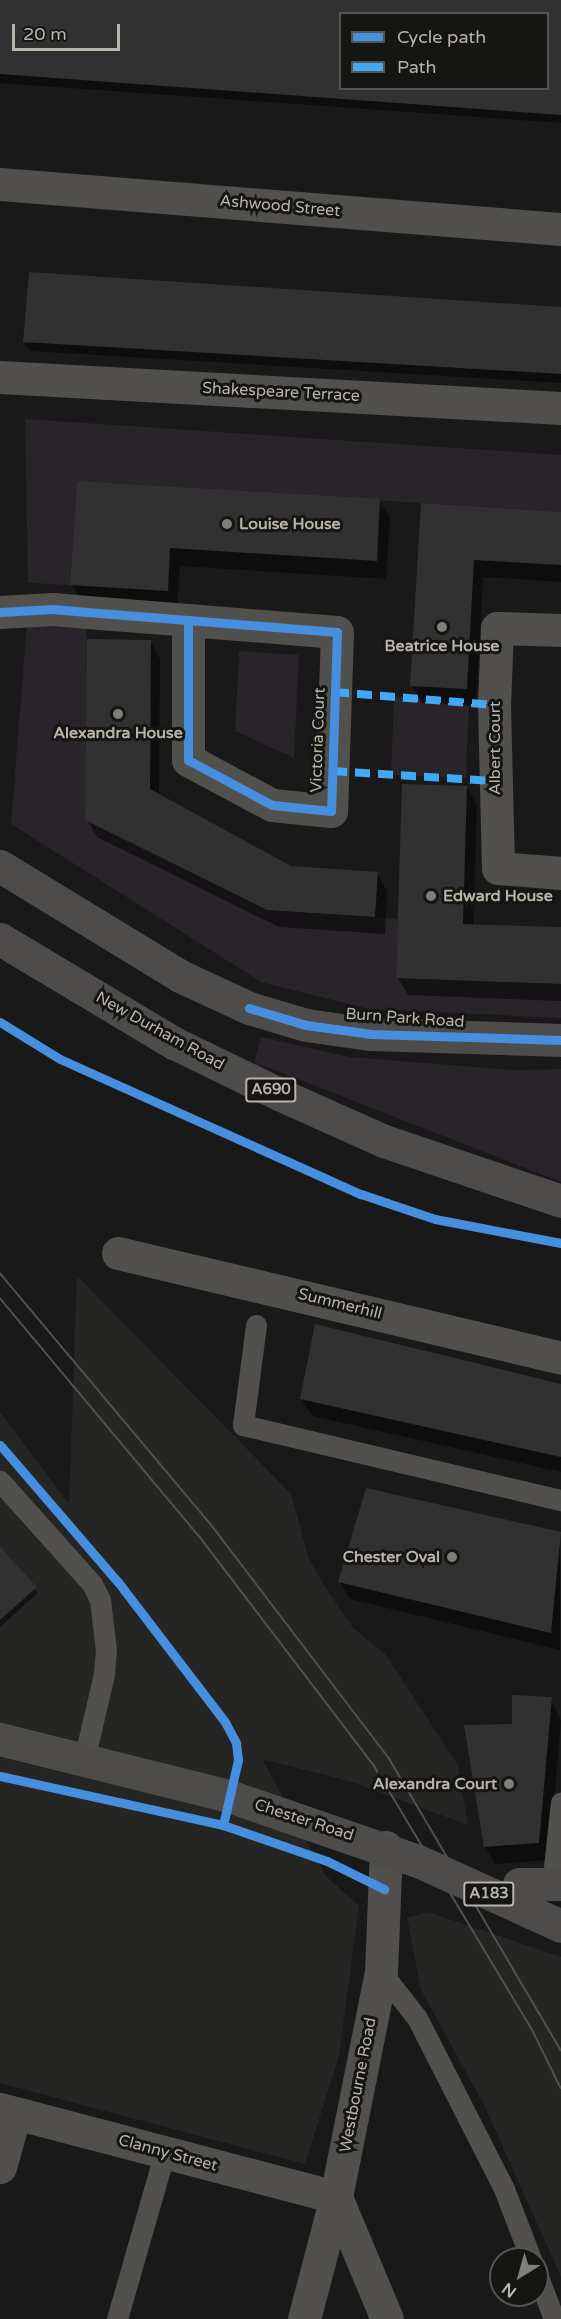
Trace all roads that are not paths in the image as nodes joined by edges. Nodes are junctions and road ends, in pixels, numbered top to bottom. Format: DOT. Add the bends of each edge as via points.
graph roads {
  1 [pos="0,184"];
  2 [pos="561,228"];
  3 [pos="0,377"];
  4 [pos="561,408"];
  5 [pos="0,612"];
  6 [pos="188,620"];
  7 [pos="561,630"];
  8 [pos="0,866"];
  9 [pos="561,873"];
  10 [pos="0,939"];
  11 [pos="561,1040"];
  12 [pos="561,1201"];
  13 [pos="118,1253"];
  14 [pos="256,1325"];
  15 [pos="561,1358"];
  16 [pos="0,1480"];
  17 [pos="561,1500"];
  18 [pos="0,1739"];
  19 [pos="84,1760"];
  20 [pos="561,1802"];
  21 [pos="386,1847"];
  22 [pos="418,1861"];
  23 [pos="556,1885"];
  24 [pos="561,1926"];
  25 [pos="381,1972"];
  26 [pos="8,2111"];
  27 [pos="165,2152"];
  28 [pos="0,2167"];
  29 [pos="336,2197"];
  30 [pos="526,2247"];
  31 [pos="117,2319"];
  32 [pos="304,2319"];
  33 [pos="387,2319"];
  1 -- 2 [label="street, Ashwood Street"];
  3 -- 4 [label="street, Shakespeare Terrace"];
  5 -- 6 [label="street, Victoria Court" via="53,609"];
  6 -- 6 [label="street, Victoria Court" via="337,632 331,811 272,805 188,760"];
  7 -- 9 [label="street, Albert Court" via="498,628 494,705 498,868"];
  8 -- 11 [label="highway, Burn Park Road" via="180,976 249,1008 306,1025 371,1034"];
  10 -- 12 [label="highway, New Durham Road / A690" via="174,1043 281,1095 384,1141"];
  13 -- 15 [label="street, Summerhill"];
  14 -- 17 [label="lane" via="243,1425"];
  16 -- 19 [label="lane" via="92,1584 100,1600 106,1650 104,1674"];
  18 -- 19 [label="main road, Chester Road / A183"];
  19 -- 21 [label="main road, Chester Road / A183" via="229,1796"];
  20 -- 23 [label="lane"];
  21 -- 22 [label="main road, Chester Road / A183"];
  21 -- 25 [label="street, Westbourne Road"];
  22 -- 23 [label="main road, bridge" via="519,1884"];
  22 -- 24 [label="main road, Chester Road / A183, bridge"];
  25 -- 29 [label="street, Westbourne Road"];
  25 -- 30 [label="lane" via="417,2018 504,2189"];
  26 -- 27 [label="street, Clanny Street"];
  26 -- 28 [label="street"];
  27 -- 29 [label="street, Clanny Street"];
  27 -- 31 [label="lane"];
  29 -- 32 [label="street, Westbourne Road"];
  29 -- 33 [label="street"];
}
